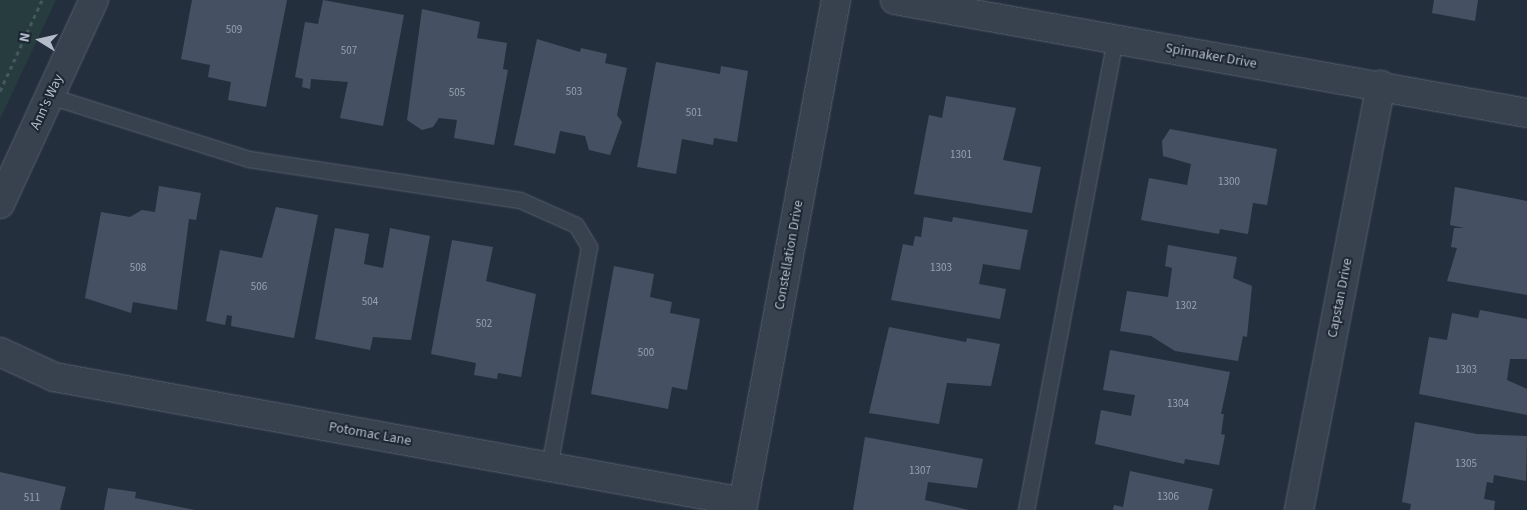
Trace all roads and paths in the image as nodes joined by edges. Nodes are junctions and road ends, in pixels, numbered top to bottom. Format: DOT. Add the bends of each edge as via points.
graph roads {
  1 [pos="42,0"];
  2 [pos="94,0"];
  3 [pos="836,0"];
  4 [pos="895,0"];
  5 [pos="1115,39"];
  6 [pos="1381,85"];
  7 [pos="0,92"];
  8 [pos="50,96"];
  9 [pos="1527,113"];
  10 [pos="0,204"];
  11 [pos="0,352"];
  12 [pos="549,467"];
  13 [pos="743,506"];
  14 [pos="1026,510"];
  15 [pos="1299,510"];
  1 -- 7 [label="path"];
  2 -- 8 [label="street, Ann's Way"];
  3 -- 13 [label="street, Constellation Drive"];
  4 -- 5 [label="street, Spinnaker Drive"];
  5 -- 6 [label="street, Spinnaker Drive"];
  5 -- 14 [label="lane"];
  6 -- 9 [label="street, Spinnaker Drive"];
  6 -- 15 [label="street, Capstan Drive"];
  8 -- 10 [label="street, Ann's Way"];
  8 -- 12 [label="lane" via="249,159 520,200 576,226 589,247"];
  11 -- 12 [label="street, Potomac Lane" via="54,377"];
  12 -- 13 [label="street, Potomac Lane"];
}
